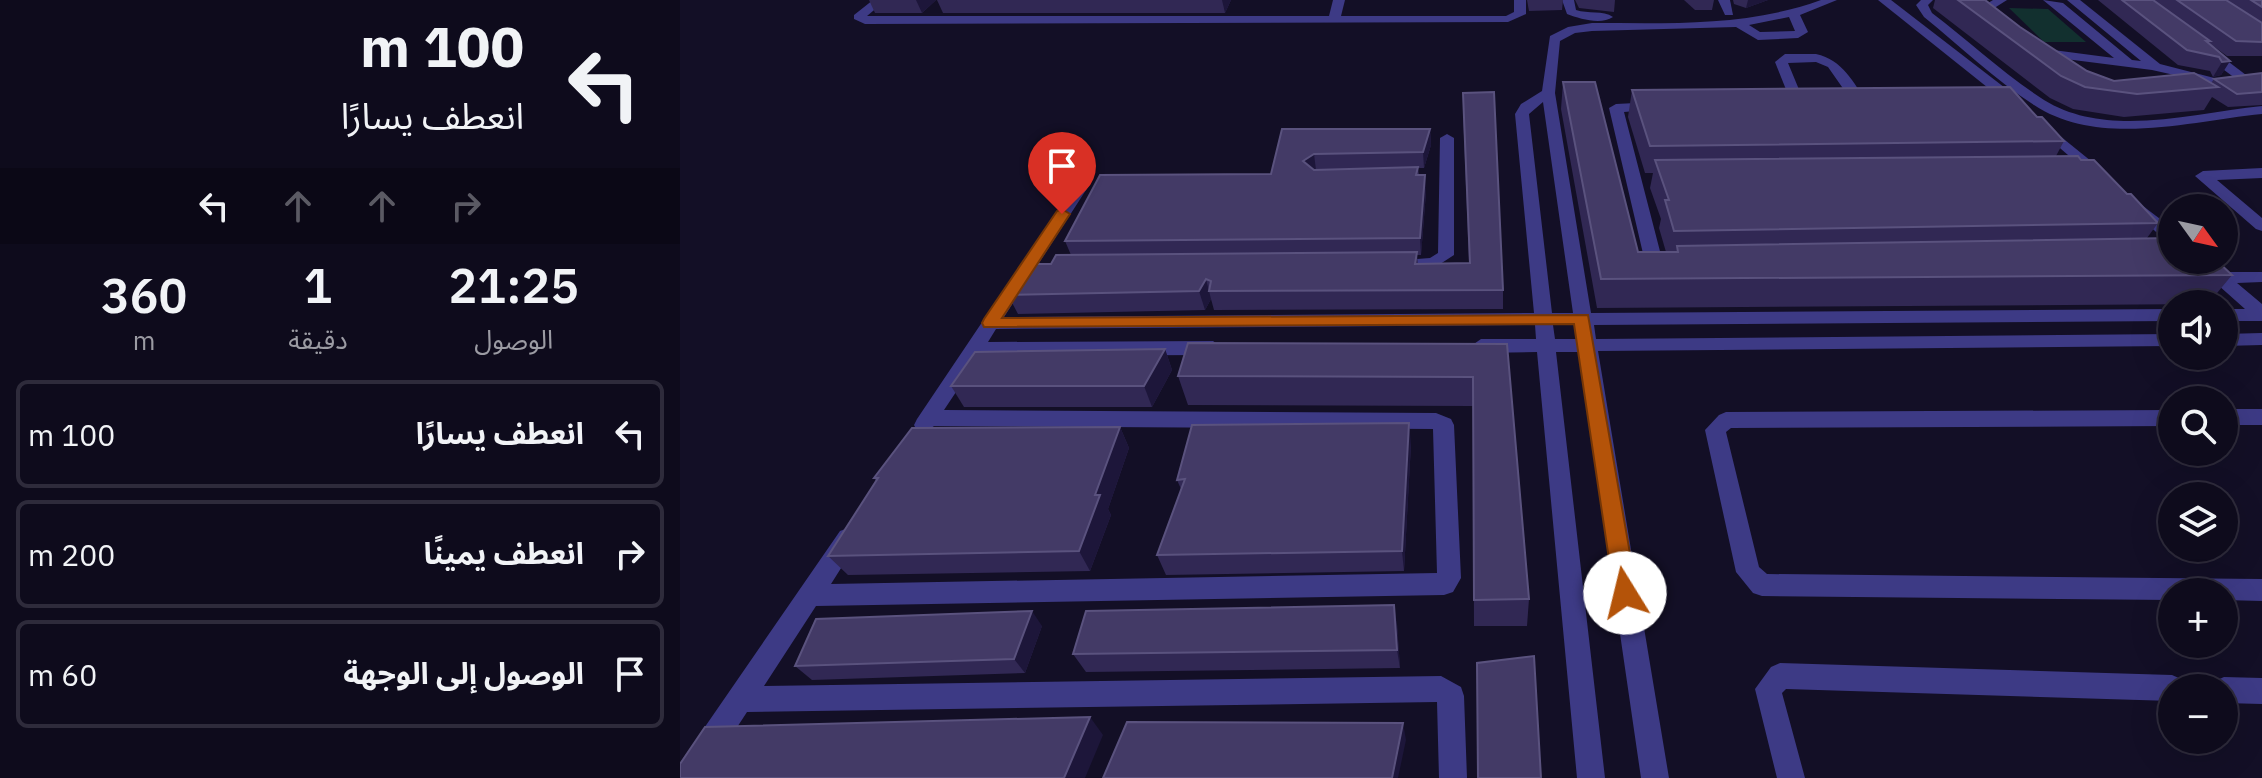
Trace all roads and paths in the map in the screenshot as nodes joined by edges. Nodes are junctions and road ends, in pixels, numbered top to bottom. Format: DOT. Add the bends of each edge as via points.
graph roads {
  1 [pos="880,0"];
  2 [pos="1339,0"];
  3 [pos="1520,0"];
  4 [pos="1568,0"];
  5 [pos="1724,0"];
  6 [pos="1802,0"];
  7 [pos="1831,0"];
  8 [pos="1884,0"];
  9 [pos="1927,0"];
  10 [pos="2001,0"];
  11 [pos="2049,0"];
  12 [pos="2074,0"];
  13 [pos="936,10"];
  14 [pos="1793,13"];
  15 [pos="1733,18"];
  16 [pos="926,20"];
  17 [pos="1334,21"];
  18 [pos="1997,26"];
  19 [pos="2197,43"];
  20 [pos="2089,59"];
  21 [pos="2128,64"];
  22 [pos="2049,65"];
  23 [pos="2155,67"];
  24 [pos="2107,75"];
  25 [pos="2262,76"];
  26 [pos="2244,78"];
  27 [pos="2147,80"];
  28 [pos="1548,93"];
  29 [pos="2201,99"];
  30 [pos="2015,102"];
  31 [pos="1984,103"];
  32 [pos="1798,104"];
  33 [pos="1860,104"];
  34 [pos="1672,106"];
  35 [pos="2262,110"];
  36 [pos="2223,113"];
  37 [pos="1447,138"];
  38 [pos="2262,173"];
  39 [pos="2069,175"];
  40 [pos="1080,187"];
  41 [pos="2124,195"];
  42 [pos="2158,225"];
  43 [pos="2262,226"];
  44 [pos="1387,264"];
  45 [pos="1679,266"];
  46 [pos="2215,274"];
  47 [pos="2262,277"];
  48 [pos="2220,278"];
  49 [pos="2262,314"];
  50 [pos="2158,315"];
  51 [pos="2238,315"];
  52 [pos="1582,319"];
  53 [pos="1543,320"];
  54 [pos="990,323"];
  55 [pos="2262,339"];
  56 [pos="2158,340"];
  57 [pos="2238,340"];
  58 [pos="1586,345"];
  59 [pos="1466,346"];
  60 [pos="1546,346"];
  61 [pos="1228,348"];
  62 [pos="973,349"];
  63 [pos="2238,417"];
  64 [pos="2262,417"];
  65 [pos="929,418"];
  66 [pos="2158,418"];
  67 [pos="912,443"];
  68 [pos="861,519"];
  69 [pos="2262,590"];
  70 [pos="810,595"];
  71 [pos="2158,688"];
  72 [pos="2238,690"];
  73 [pos="2262,691"];
  74 [pos="740,699"];
  75 [pos="687,778"];
  76 [pos="1453,778"];
  77 [pos="1591,778"];
  78 [pos="1655,778"];
  79 [pos="1791,778"];
  1 -- 16 [label="street" via="858,17"];
  2 -- 17 [label="street"];
  3 -- 17 [label="street" via="1520,14 1508,19"];
  4 -- 15 [label="street" via="1571,12 1596,17"];
  5 -- 15 [label="street"];
  6 -- 15 [label="street"];
  7 -- 14 [label="street"];
  8 -- 30 [label="street"];
  9 -- 36 [label="street" via="1922,5 1928,15 2053,110 2112,124"];
  10 -- 18 [label="street" via="1981,11"];
  11 -- 21 [label="street"];
  12 -- 23 [label="street"];
  13 -- 16 [label="street"];
  14 -- 15 [label="street"];
  14 -- 15 [label="street" via="1802,32 1798,34 1758,36"];
  15 -- 28 [label="street" via="1572,30 1554,39"];
  16 -- 17 [label="street" via="1237,15"];
  19 -- 26 [label="street"];
  20 -- 21 [label="street"];
  20 -- 22 [label="street" via="2030,51"];
  20 -- 24 [label="street"];
  21 -- 23 [label="street"];
  21 -- 27 [label="street"];
  23 -- 26 [label="street" via="2219,81"];
  25 -- 26 [label="street"];
  28 -- 52 [label="street"];
  28 -- 53 [label="street" via="1522,114"];
  29 -- 36 [label="street"];
  30 -- 31 [label="street"];
  30 -- 39 [label="street" via="2106,180"];
  32 -- 33 [label="street" via="1781,62 1785,58 1831,61"];
  34 -- 45 [label="street" via="1616,108 1642,180 1654,262"];
  35 -- 36 [label="street"];
  37 -- 44 [label="street" via="1439,175 1446,255 1434,263"];
  38 -- 43 [label="street" via="2203,176"];
  40 -- 54 [label="street" via="1036,266"];
  41 -- 42 [label="street"];
  46 -- 48 [label="street"];
  47 -- 48 [label="street"];
  48 -- 49 [label="street"];
  49 -- 51 [label="street"];
  50 -- 52 [label="street"];
  52 -- 53 [label="street"];
  52 -- 58 [label="street"];
  53 -- 54 [label="street"];
  53 -- 60 [label="street"];
  54 -- 62 [label="street"];
  55 -- 57 [label="street"];
  56 -- 58 [label="street"];
  58 -- 60 [label="street"];
  58 -- 78 [label="street"];
  59 -- 60 [label="street"];
  60 -- 77 [label="street"];
  61 -- 62 [label="street"];
  62 -- 65 [label="street"];
  63 -- 64 [label="street"];
  65 -- 67 [label="street"];
  65 -- 70 [label="street" via="1436,421 1444,425 1449,578 1444,584"];
  66 -- 69 [label="street" via="1726,420 1715,430 1748,572 1762,585"];
  68 -- 70 [label="street"];
  70 -- 74 [label="street"];
  71 -- 79 [label="street" via="1780,676 1768,689"];
  72 -- 73 [label="street"];
  74 -- 75 [label="street"];
  74 -- 76 [label="street" via="1441,689 1451,696"];
}
